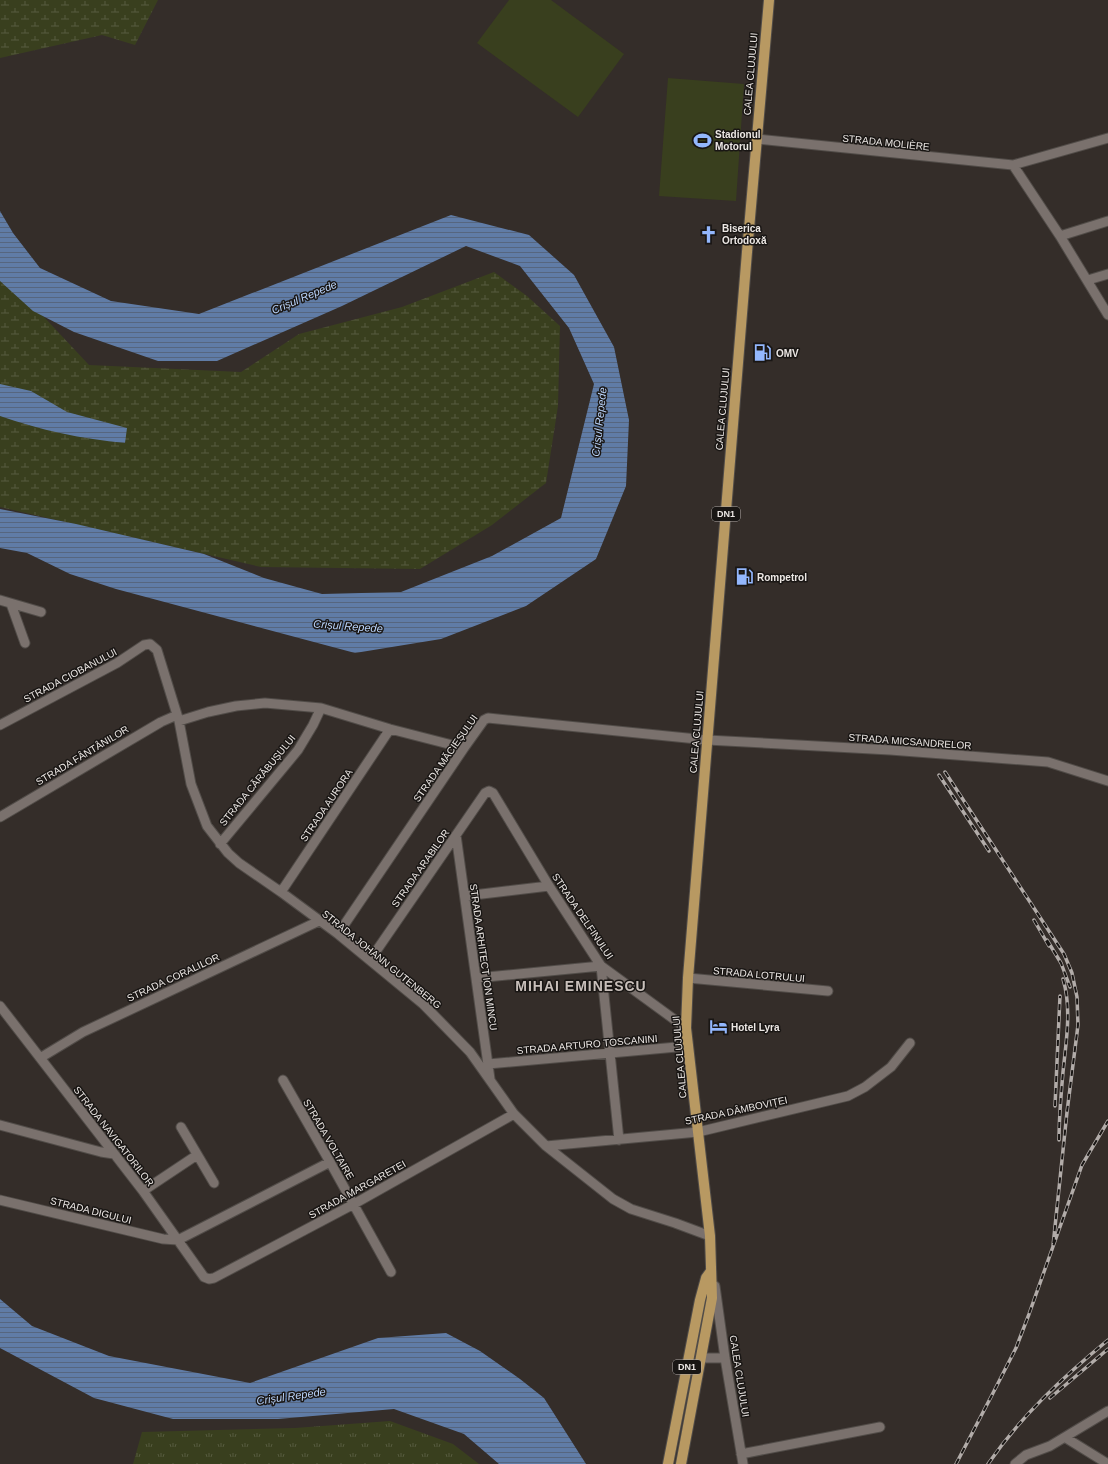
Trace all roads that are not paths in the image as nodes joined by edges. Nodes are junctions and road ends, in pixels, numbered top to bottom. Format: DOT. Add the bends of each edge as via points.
graph roads {
  1 [pos="769,0"];
  2 [pos="1108,138"];
  3 [pos="757,139"];
  4 [pos="1013,165"];
  5 [pos="1108,221"];
  6 [pos="1060,236"];
  7 [pos="1108,274"];
  8 [pos="1088,280"];
  9 [pos="1108,315"];
  10 [pos="0,600"];
  11 [pos="11,604"];
  12 [pos="41,612"];
  13 [pos="25,643"];
  14 [pos="150,644"];
  15 [pos="321,708"];
  16 [pos="178,718"];
  17 [pos="0,725"];
  18 [pos="390,730"];
  19 [pos="707,740"];
  20 [pos="464,748"];
  21 [pos="1108,782"];
  22 [pos="489,791"];
  23 [pos="0,817"];
  24 [pos="456,835"];
  25 [pos="220,844"];
  26 [pos="549,886"];
  27 [pos="281,892"];
  28 [pos="465,896"];
  29 [pos="319,920"];
  30 [pos="338,934"];
  31 [pos="370,960"];
  32 [pos="601,966"];
  33 [pos="476,978"];
  34 [pos="688,978"];
  35 [pos="828,991"];
  36 [pos="0,1006"];
  37 [pos="686,1028"];
  38 [pos="910,1043"];
  39 [pos="688,1046"];
  40 [pos="610,1053"];
  41 [pos="40,1058"];
  42 [pos="488,1064"];
  43 [pos="283,1080"];
  44 [pos="490,1082"];
  45 [pos="514,1114"];
  46 [pos="0,1125"];
  47 [pos="181,1127"];
  48 [pos="698,1132"];
  49 [pos="619,1140"];
  50 [pos="546,1146"];
  51 [pos="114,1154"];
  52 [pos="197,1155"];
  53 [pos="330,1162"];
  54 [pos="214,1183"];
  55 [pos="143,1191"];
  56 [pos="0,1200"];
  57 [pos="354,1204"];
  58 [pos="710,1236"];
  59 [pos="178,1240"];
  60 [pos="711,1271"];
  61 [pos="391,1272"];
  62 [pos="209,1279"];
  63 [pos="700,1300"];
  64 [pos="701,1358"];
  65 [pos="725,1358"];
  66 [pos="687,1371"];
  67 [pos="697,1375"];
  68 [pos="1108,1411"];
  69 [pos="880,1428"];
  70 [pos="1066,1438"];
  71 [pos="740,1454"];
  72 [pos="668,1464"];
  73 [pos="681,1464"];
  74 [pos="742,1464"];
  75 [pos="1015,1464"];
  76 [pos="1108,1464"];
  1 -- 3 [label="main road, CALEA CLUJULUI / DN1"];
  2 -- 4 [label="street, STRADA MOLIÈRE"];
  3 -- 4 [label="street, STRADA MOLIÈRE"];
  3 -- 19 [label="main road, CALEA CLUJULUI / DN1"];
  4 -- 6 [label="street"];
  5 -- 6 [label="street"];
  6 -- 8 [label="street"];
  7 -- 8 [label="street"];
  8 -- 9 [label="street"];
  10 -- 11 [label="street"];
  11 -- 12 [label="street"];
  11 -- 13 [label="street"];
  14 -- 16 [label="street, STRADA JOHANN GUTENBERG" via="157,650"];
  14 -- 17 [label="street, STRADA CIOBANULUI"];
  15 -- 16 [label="street, STRADA FÂNTÂNILOR" via="265,703"];
  15 -- 18 [label="street, STRADA FÂNTÂNILOR"];
  15 -- 25 [label="street, STRADA CĂRĂBUȘULUI" via="298,750"];
  16 -- 23 [label="street, STRADA FÂNTÂNILOR" via="161,722"];
  16 -- 25 [label="street, STRADA JOHANN GUTENBERG" via="191,784 207,826"];
  18 -- 20 [label="street, STRADA FÂNTÂNILOR"];
  18 -- 27 [label="street, STRADA AURORA"];
  19 -- 20 [label="street, STRADA MĂCIEȘULUI" via="488,718"];
  19 -- 21 [label="street, STRADA MICSANDRELOR" via="1048,762"];
  19 -- 34 [label="main road, CALEA CLUJULUI / DN1"];
  20 -- 30 [label="street, STRADA MĂCIEȘULUI"];
  22 -- 24 [label="street, STRADA ARABILOR"];
  22 -- 26 [label="street, STRADA DELFINULUI" via="493,793"];
  24 -- 28 [label="street, STRADA ARHITECT ION MINCU"];
  24 -- 31 [label="street, STRADA ARABILOR"];
  25 -- 27 [label="street, STRADA JOHANN GUTENBERG" via="239,863"];
  26 -- 28 [label="street"];
  26 -- 32 [label="street, STRADA DELFINULUI"];
  27 -- 29 [label="street, STRADA JOHANN GUTENBERG"];
  28 -- 33 [label="street, STRADA ARHITECT ION MINCU"];
  29 -- 30 [label="street, STRADA JOHANN GUTENBERG"];
  29 -- 41 [label="street, STRADA CORALILOR" via="83,1032"];
  30 -- 31 [label="street, STRADA JOHANN GUTENBERG"];
  31 -- 44 [label="street, STRADA JOHANN GUTENBERG" via="458,1038"];
  32 -- 33 [label="street"];
  32 -- 37 [label="street, STRADA DELFINULUI"];
  32 -- 40 [label="street"];
  33 -- 42 [label="street, STRADA ARHITECT ION MINCU"];
  34 -- 35 [label="street, STRADA LOTRULUI"];
  34 -- 37 [label="main road, CALEA CLUJULUI / DN1"];
  36 -- 41 [label="street, STRADA NAVIGATORILOR"];
  37 -- 39 [label="main road, CALEA CLUJULUI / DN1"];
  38 -- 48 [label="street, STRADA DÂMBOVIȚEI" via="891,1067 848,1096"];
  39 -- 40 [label="street, STRADA ARTURO TOSCANINI"];
  39 -- 48 [label="main road, CALEA CLUJULUI / DN1"];
  40 -- 42 [label="street, STRADA ARTURO TOSCANINI"];
  40 -- 49 [label="street"];
  41 -- 51 [label="street, STRADA NAVIGATORILOR"];
  42 -- 44 [label="street, STRADA ARHITECT ION MINCU"];
  43 -- 53 [label="street, STRADA VOLTAIRE"];
  44 -- 45 [label="street, STRADA JOHANN GUTENBERG"];
  45 -- 50 [label="street, STRADA JOHANN GUTENBERG"];
  45 -- 57 [label="street, STRADA MARGARETEI"];
  46 -- 51 [label="street"];
  47 -- 52 [label="street"];
  48 -- 49 [label="street, STRADA DÂMBOVIȚEI"];
  48 -- 58 [label="main road, CALEA CLUJULUI / DN1"];
  49 -- 50 [label="street, STRADA DÂMBOVIȚEI"];
  50 -- 58 [label="street, STRADA JOHANN GUTENBERG" via="612,1199 631,1209"];
  51 -- 55 [label="street, STRADA NAVIGATORILOR"];
  52 -- 54 [label="street"];
  52 -- 55 [label="street"];
  53 -- 57 [label="street, STRADA VOLTAIRE"];
  53 -- 59 [label="street"];
  55 -- 59 [label="street, STRADA NAVIGATORILOR"];
  56 -- 59 [label="street, STRADA DIGULUI" via="162,1239"];
  57 -- 61 [label="street, STRADA VOLTAIRE"];
  57 -- 62 [label="street, STRADA MARGARETEI"];
  58 -- 60 [label="main road, CALEA CLUJULUI / DN1"];
  59 -- 62 [label="street, STRADA NAVIGATORILOR" via="204,1276"];
  60 -- 63 [label="main road, DN1" via="706,1278"];
  60 -- 64 [label="main road, DN1" via="712,1298"];
  60 -- 65 [label="street, CALEA CLUJULUI" via="716,1287"];
  63 -- 64 [label="main road" via="703,1310 694,1355"];
  63 -- 66 [label="main road, DN1"];
  64 -- 65 [label="street"];
  64 -- 67 [label="main road, DN1"];
  65 -- 71 [label="street, CALEA CLUJULUI"];
  66 -- 67 [label="main road" via="692,1369"];
  66 -- 72 [label="main road, DN1"];
  67 -- 73 [label="main road, DN1"];
  68 -- 70 [label="street"];
  69 -- 71 [label="street"];
  70 -- 75 [label="street" via="1026,1455"];
  70 -- 76 [label="street"];
  71 -- 74 [label="street, CALEA CLUJULUI"];
}
